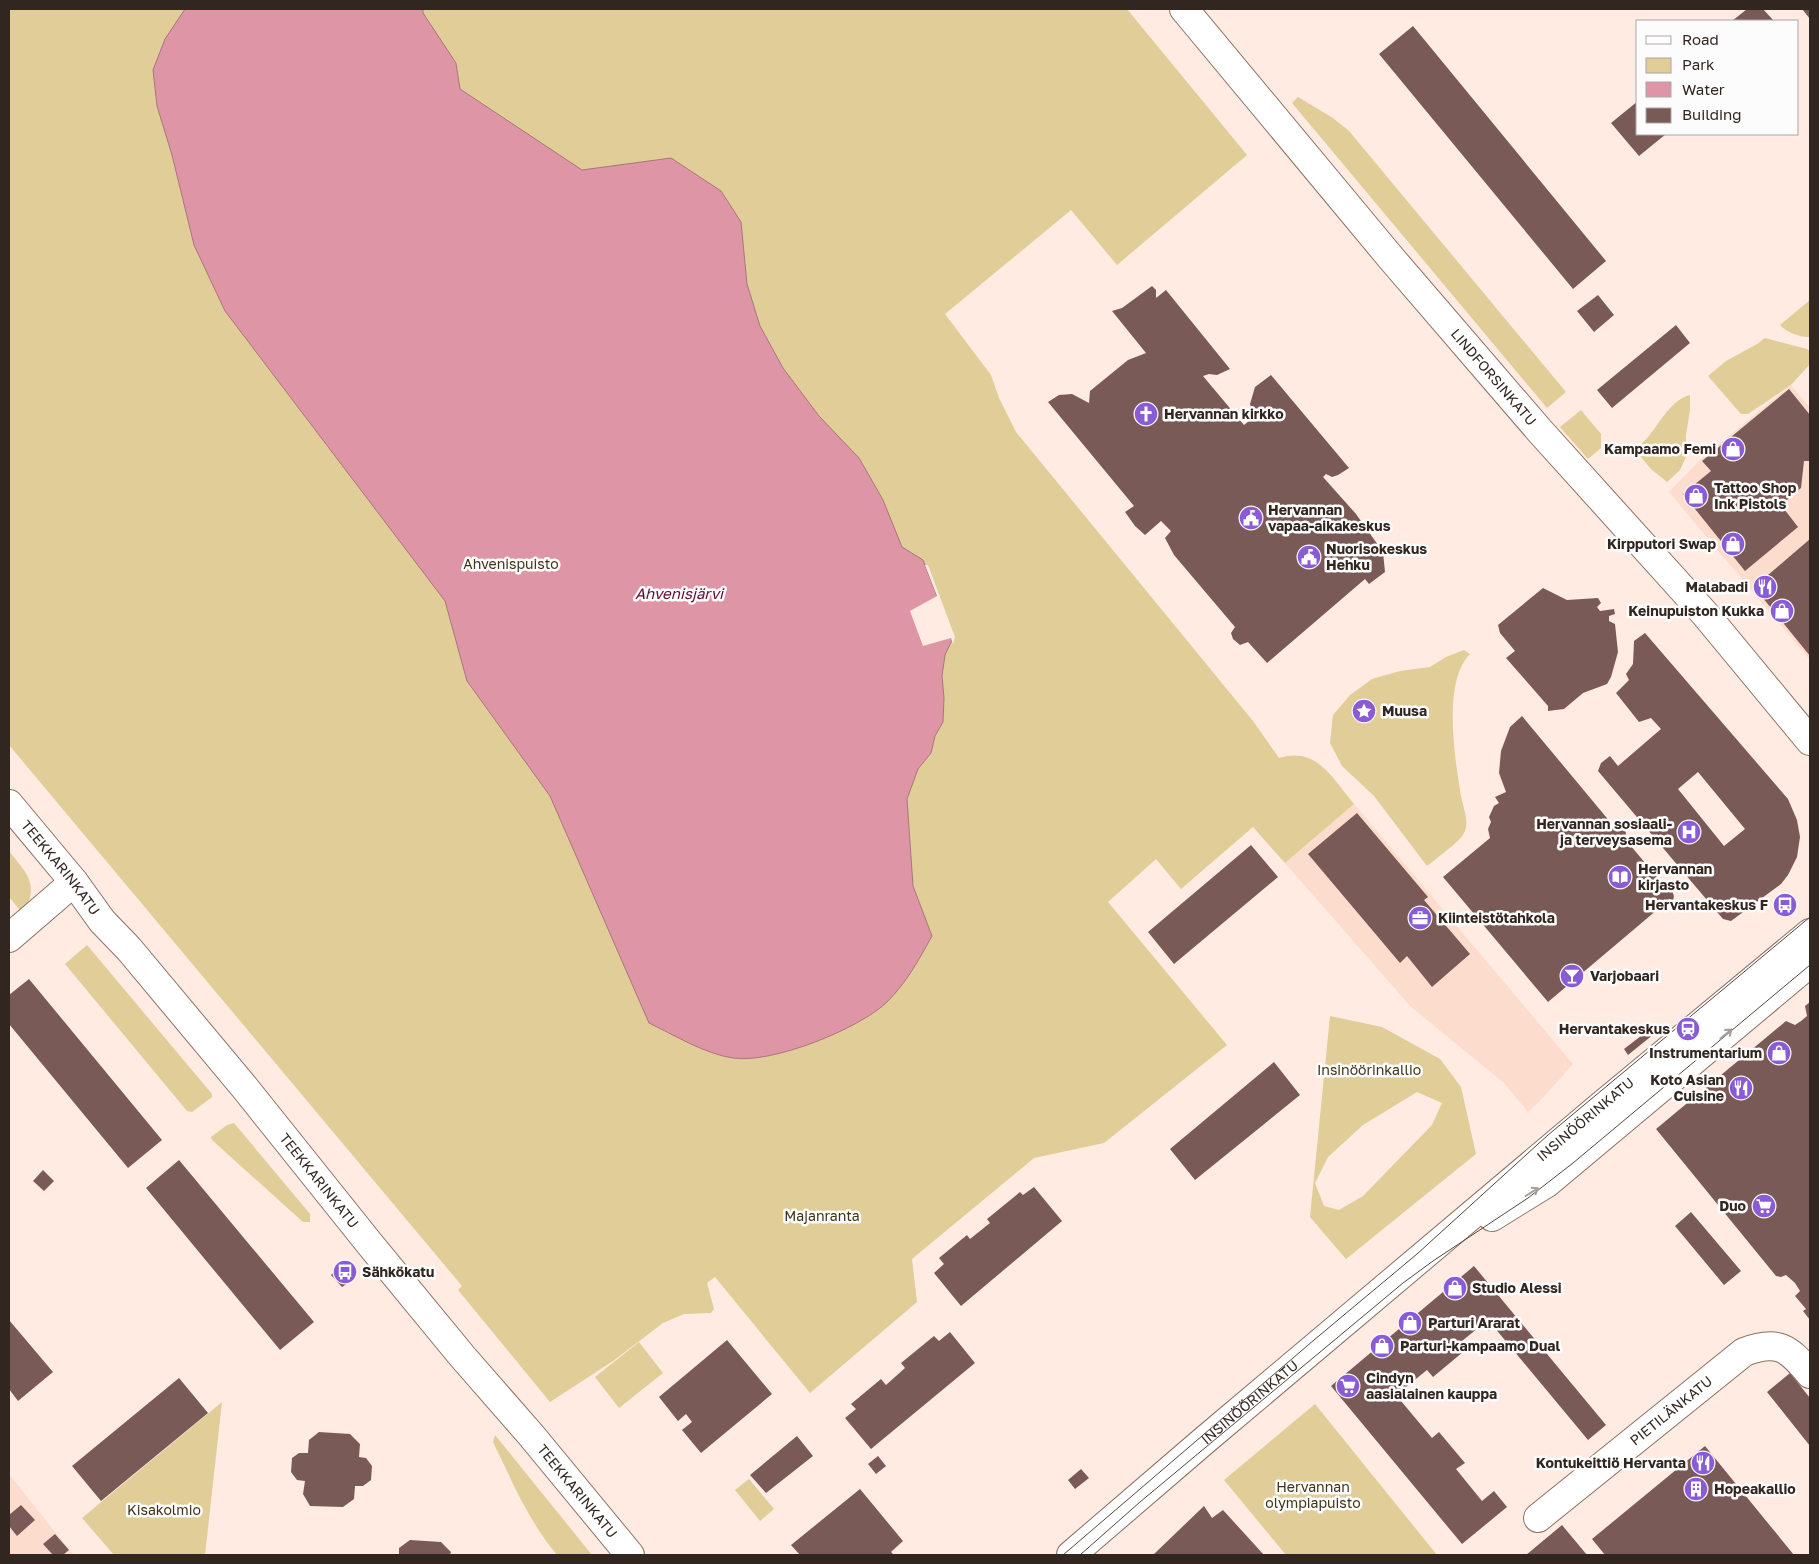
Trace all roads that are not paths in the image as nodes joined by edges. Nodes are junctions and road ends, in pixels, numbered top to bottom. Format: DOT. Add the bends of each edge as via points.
graph roads {
  1 [pos="1184,9"];
  2 [pos="1810,740"];
  3 [pos="9,804"];
  4 [pos="74,882"];
  5 [pos="1810,933"];
  6 [pos="9,938"];
  7 [pos="1810,963"];
  8 [pos="1430,1252"];
  9 [pos="1810,1374"];
  10 [pos="1538,1518"];
  11 [pos="630,1555"];
  12 [pos="1071,1555"];
  1 -- 2 [label="street, LINDFORSINKATU" via="1532,423 1699,607"];
  3 -- 4 [label="street, TEEKKARINKATU"];
  4 -- 6 [label="street"];
  4 -- 11 [label="street, TEEKKARINKATU" via="102,921 232,1074 368,1244"];
  5 -- 8 [label="street, INSINÖÖRINKATU"];
  8 -- 7 [label="street, INSINÖÖRINKATU, one-way" via="1547,1183"];
  8 -- 12 [label="street, INSINÖÖRINKATU"];
  9 -- 10 [label="street, PIETILÄNKATU" via="1786,1349 1766,1345 1744,1352"];
}
